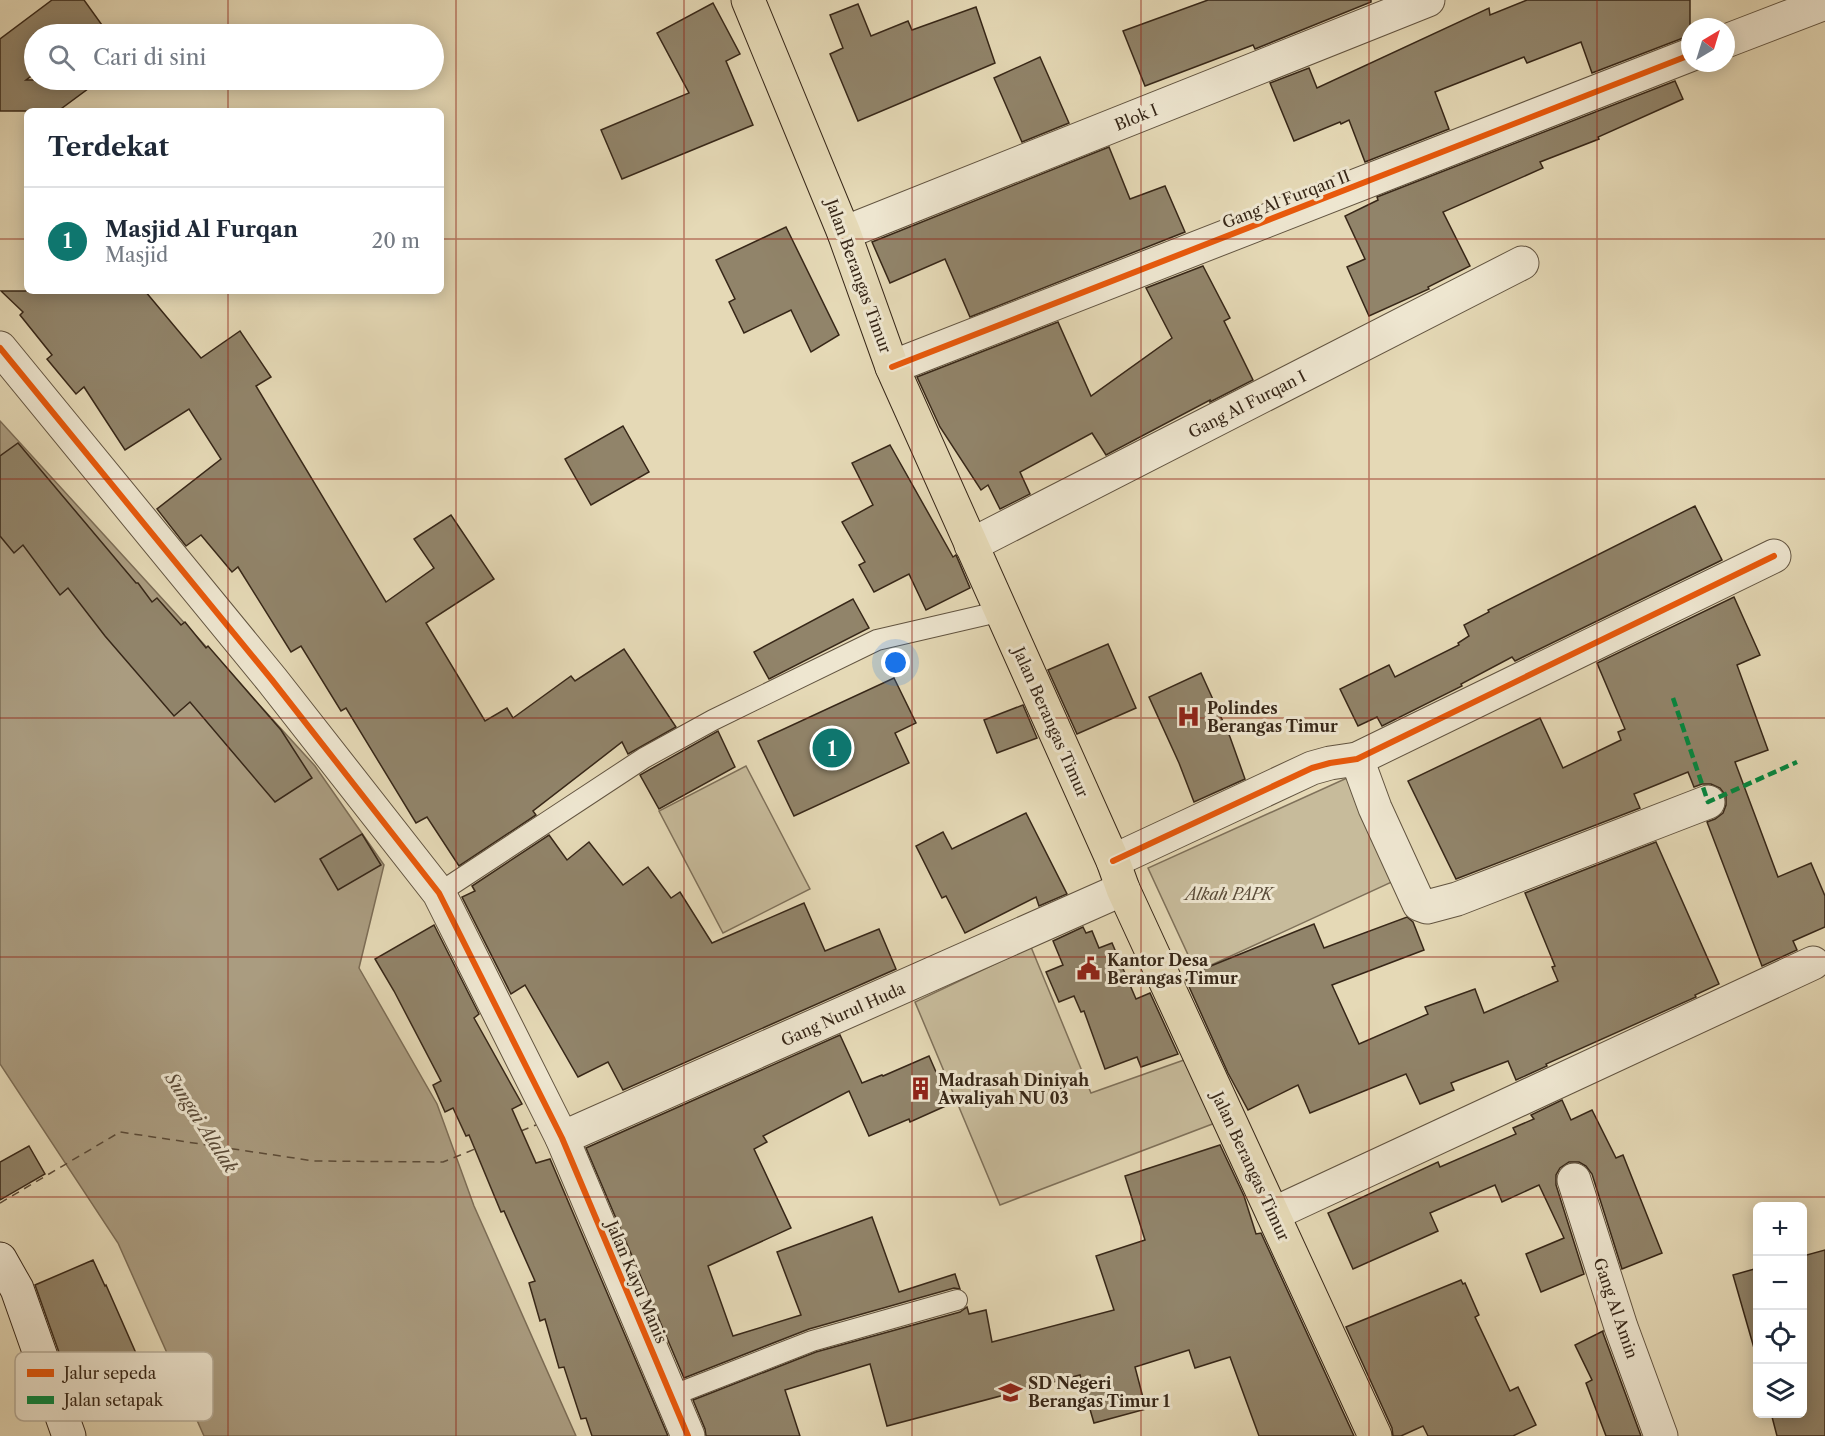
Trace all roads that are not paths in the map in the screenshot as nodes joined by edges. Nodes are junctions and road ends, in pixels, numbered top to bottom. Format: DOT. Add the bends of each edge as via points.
graph roads {
  1 [pos="748,0"];
  2 [pos="1428,0"];
  3 [pos="1825,3"];
  4 [pos="1735,38"];
  5 [pos="1681,60"];
  6 [pos="844,233"];
  7 [pos="1522,263"];
  8 [pos="0,348"];
  9 [pos="892,367"];
  10 [pos="971,545"];
  11 [pos="1774,556"];
  12 [pos="1002,611"];
  13 [pos="1357,759"];
  14 [pos="1708,802"];
  15 [pos="1118,875"];
  16 [pos="439,893"];
  17 [pos="1813,963"];
  18 [pos="562,1138"];
  19 [pos="1574,1180"];
  20 [pos="1273,1215"];
  21 [pos="0,1259"];
  22 [pos="957,1300"];
  23 [pos="39,1352"];
  24 [pos="671,1396"];
  25 [pos="64,1421"];
  26 [pos="69,1436"];
  27 [pos="688,1436"];
  28 [pos="1375,1436"];
  29 [pos="1660,1436"];
  1 -- 6 [label="main road, Jalan Berangas Timur"];
  2 -- 6 [label="street, Blok I"];
  3 -- 4 [label="street"];
  5 -- 9 [label="street, Gang Al Furqan II"];
  6 -- 9 [label="main road, Jalan Berangas Timur"];
  7 -- 10 [label="street, Gang Al Furqan I"];
  8 -- 16 [label="street, Jalan Kayu Manis" via="272,680"];
  9 -- 10 [label="main road, Jalan Berangas Timur"];
  10 -- 12 [label="main road, Jalan Berangas Timur"];
  11 -- 13 [label="street, Gang Nurul Huda"];
  12 -- 15 [label="main road, Jalan Berangas Timur"];
  12 -- 16 [label="lane" via="878,640 713,720 644,758"];
  13 -- 14 [label="street" via="1419,904 1427,907 1457,899"];
  13 -- 15 [label="street, Gang Nurul Huda" via="1312,768"];
  15 -- 18 [label="street, Gang Nurul Huda"];
  15 -- 20 [label="main road, Jalan Berangas Timur"];
  16 -- 18 [label="street, Jalan Kayu Manis"];
  17 -- 20 [label="street"];
  18 -- 24 [label="street, Jalan Kayu Manis"];
  19 -- 29 [label="street, Gang Al Amin"];
  20 -- 28 [label="main road, Jalan Berangas Timur"];
  21 -- 23 [label="street" via="17,1289"];
  22 -- 24 [label="lane" via="812,1341"];
  24 -- 27 [label="street, Jalan Kayu Manis"];
  25 -- 26 [label="street"];
}
